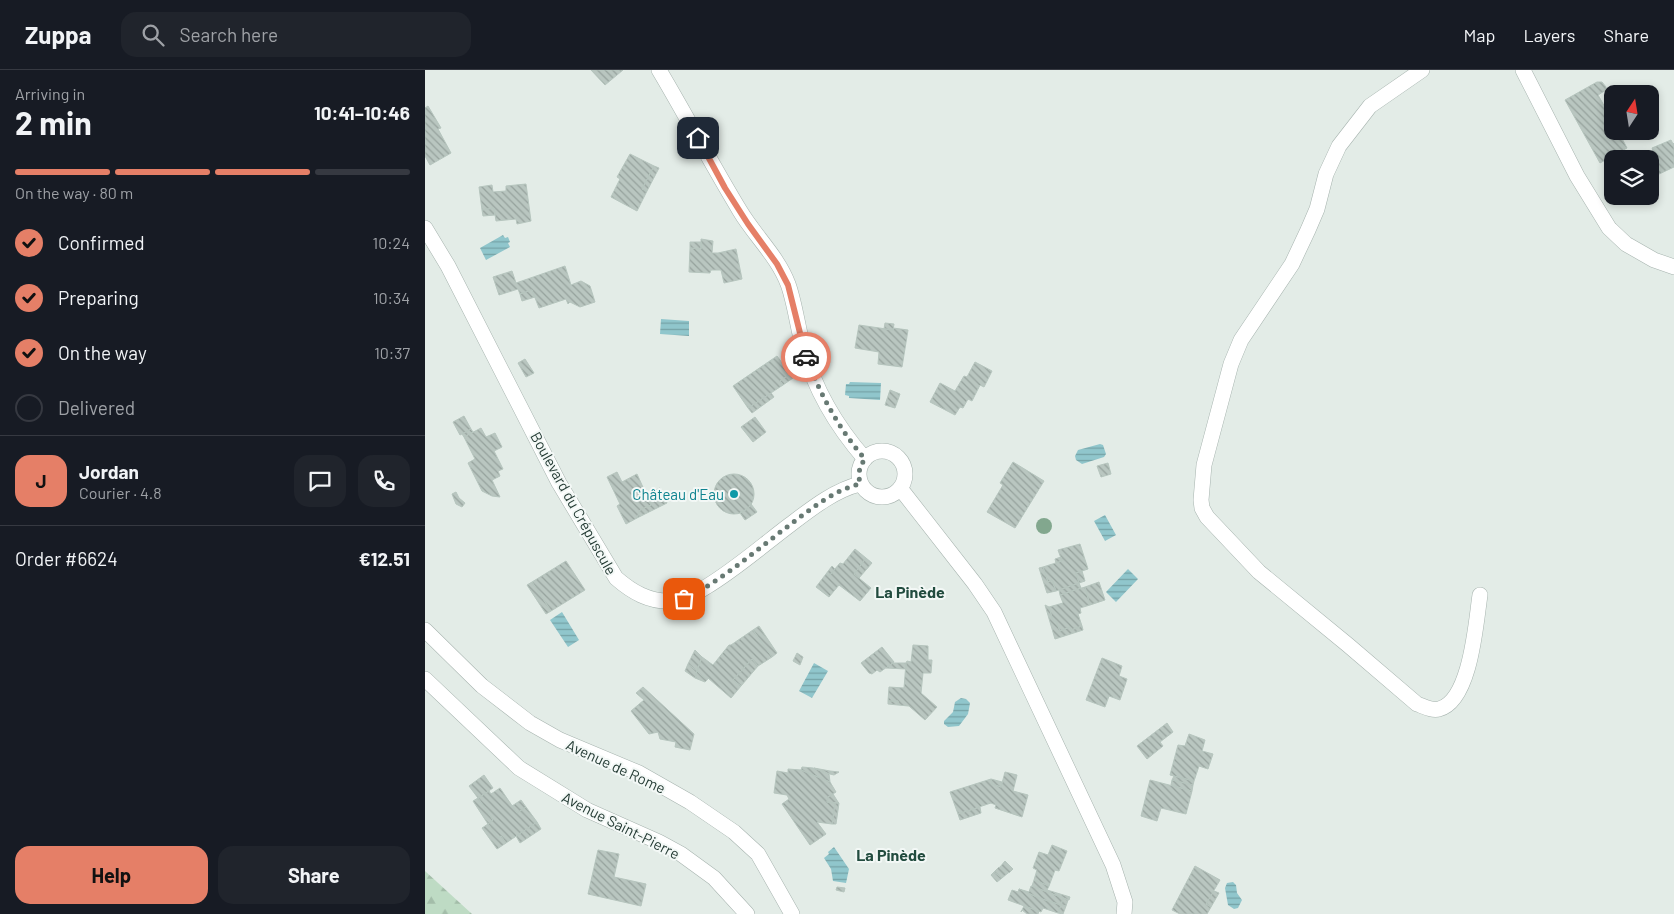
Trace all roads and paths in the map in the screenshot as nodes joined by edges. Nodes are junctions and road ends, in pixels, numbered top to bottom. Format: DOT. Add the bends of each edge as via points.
graph roads {
  1 [pos="659,70"];
  2 [pos="1422,70"];
  3 [pos="1523,70"];
  4 [pos="425,228"];
  5 [pos="1674,267"];
  6 [pos="865,459"];
  7 [pos="860,484"];
  8 [pos="900,488"];
  9 [pos="1480,595"];
  10 [pos="425,630"];
  11 [pos="425,679"];
  12 [pos="1126,910"];
  13 [pos="747,914"];
  14 [pos="792,914"];
  1 -- 6 [label="street" via="725,188 777,264 788,285 815,382 842,429"];
  2 -- 9 [label="street" via="1370,106 1331,160 1309,230 1292,264 1241,340 1231,364 1204,465 1201,508 1259,572 1417,704 1429,709 1439,709 1449,703 1460,688 1470,658"];
  3 -- 5 [label="street" via="1577,176 1609,228 1626,244"];
  4 -- 7 [label="street, Boulevard du Crépuscule" via="448,266 559,483 615,578 629,590 651,599 684,599 719,579 830,496"];
  6 -- 7 [label="street" via="860,466"];
  6 -- 8 [label="street" via="879,452 893,455 903,466 905,474"];
  7 -- 8 [label="street" via="874,496 884,497"];
  8 -- 12 [label="street" via="994,612 1109,857"];
  10 -- 14 [label="street, Avenue de Rome" via="482,686 530,723 560,740 639,774 690,802 734,832 758,854"];
  11 -- 13 [label="street, Avenue Saint-Pierre" via="519,768 587,810 681,854 714,878"];
}
